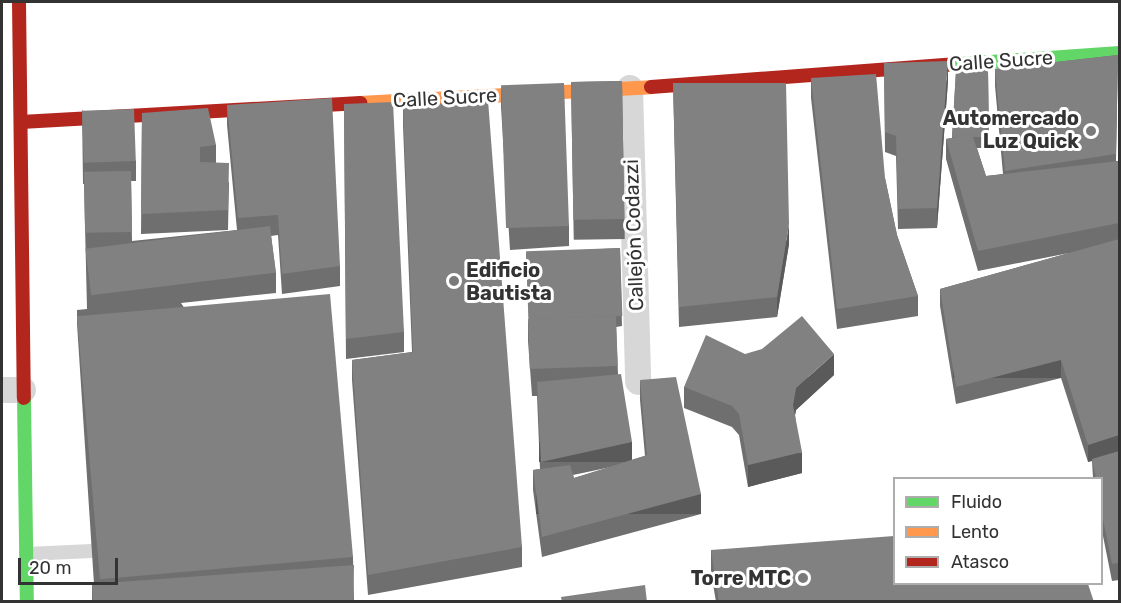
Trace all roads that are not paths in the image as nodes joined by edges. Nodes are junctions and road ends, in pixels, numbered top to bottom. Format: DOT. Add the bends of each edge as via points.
graph roads {
  1 [pos="19,2"];
  2 [pos="1119,53"];
  3 [pos="630,88"];
  4 [pos="21,122"];
  5 [pos="638,382"];
  6 [pos="12,390"];
  7 [pos="92,551"];
  8 [pos="26,554"];
  9 [pos="27,602"];
  1 -- 4 [label="street"];
  2 -- 3 [label="street, Calle Sucre"];
  3 -- 4 [label="street, Calle Sucre"];
  3 -- 5 [label="street, Callejón Codazzi"];
  4 -- 6 [label="street"];
  6 -- 8 [label="street"];
  7 -- 8 [label="lane"];
  8 -- 9 [label="street"];
}
